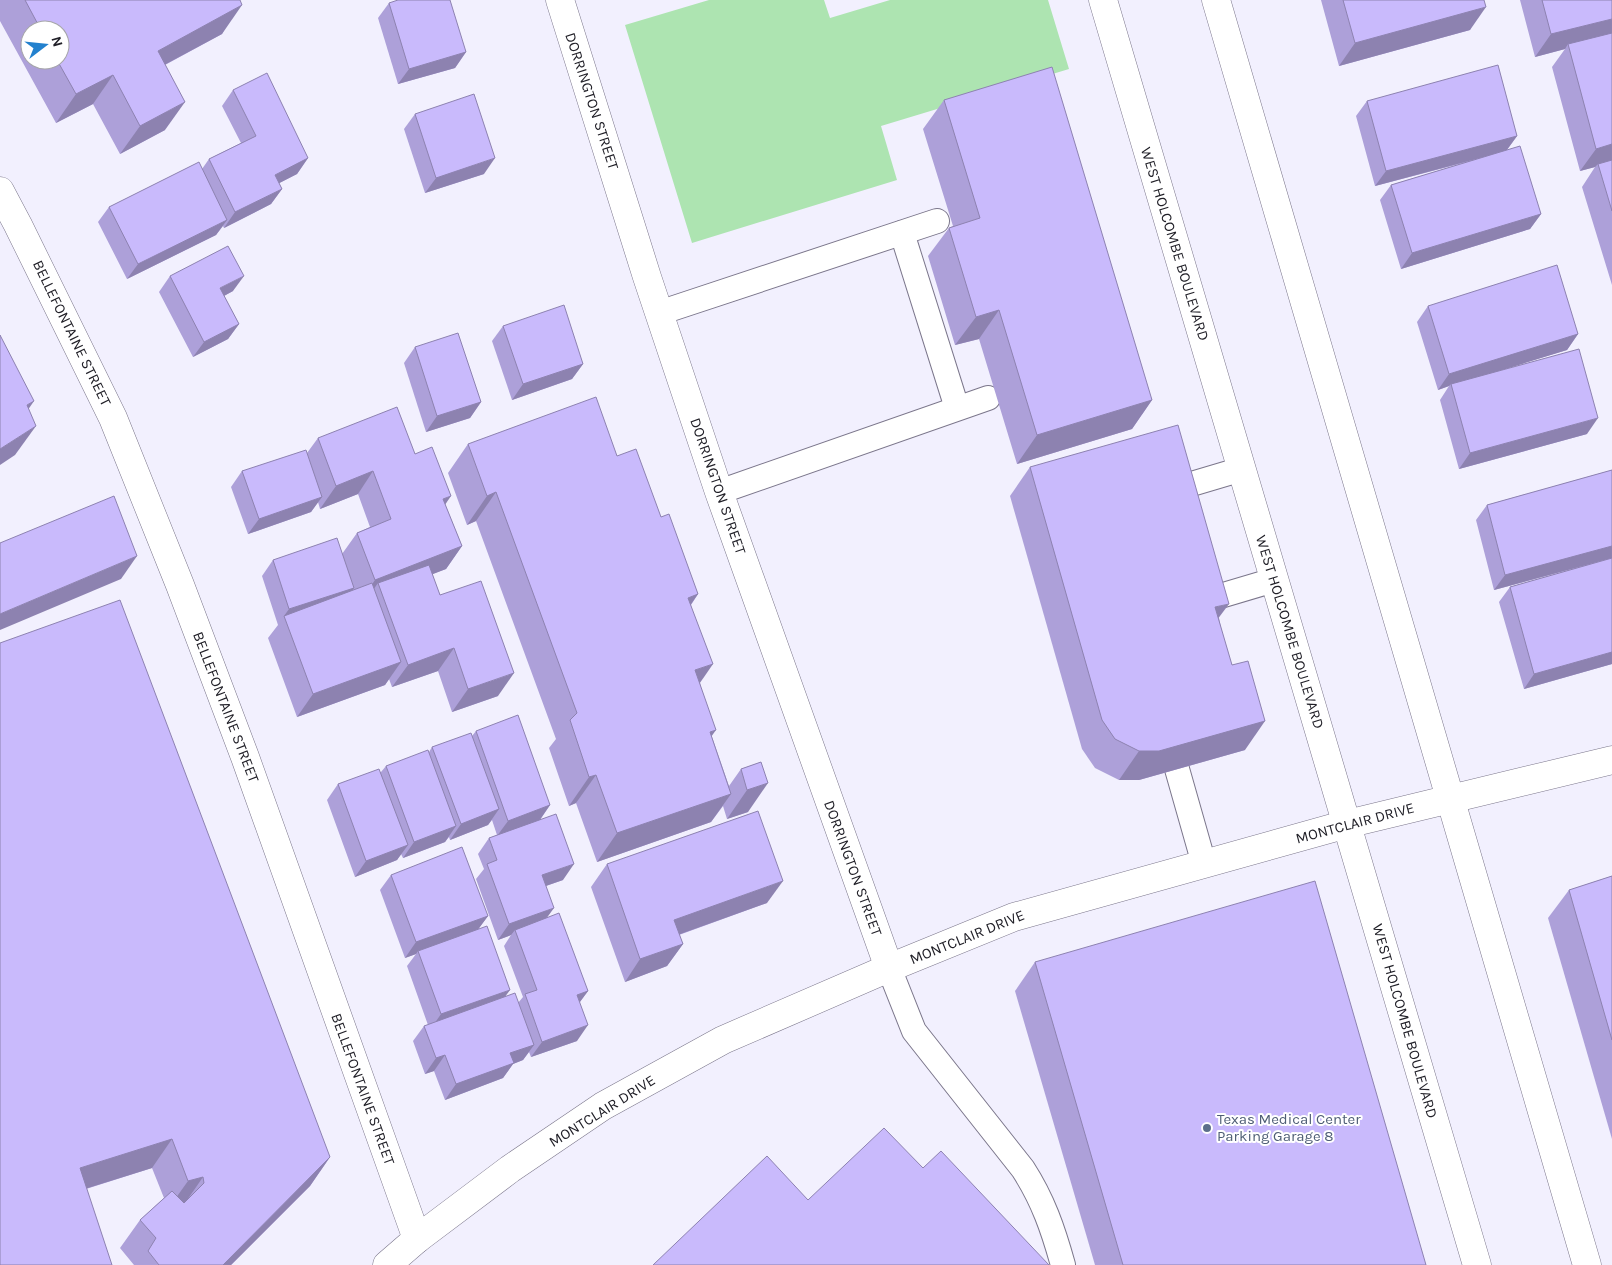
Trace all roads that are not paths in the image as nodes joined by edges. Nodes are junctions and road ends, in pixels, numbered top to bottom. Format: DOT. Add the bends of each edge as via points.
graph roads {
  1 [pos="560,0"];
  2 [pos="1103,0"];
  3 [pos="1216,0"];
  4 [pos="0,191"];
  5 [pos="937,221"];
  6 [pos="902,233"];
  7 [pos="659,313"];
  8 [pos="988,398"];
  9 [pos="956,408"];
  10 [pos="1242,469"];
  11 [pos="1168,490"];
  12 [pos="719,492"];
  13 [pos="1274,580"];
  14 [pos="1200,602"];
  15 [pos="1612,760"];
  16 [pos="1177,769"];
  17 [pos="1451,798"];
  18 [pos="1347,824"];
  19 [pos="1204,864"];
  20 [pos="889,968"];
  21 [pos="416,1239"];
  22 [pos="387,1265"];
  23 [pos="1062,1265"];
  24 [pos="1477,1265"];
  25 [pos="1587,1265"];
  1 -- 7 [label="street, DORRINGTON STREET"];
  2 -- 10 [label="street, WEST HOLCOMBE BOULEVARD"];
  3 -- 17 [label="street"];
  4 -- 21 [label="street, BELLEFONTAINE STREET" via="113,418 173,567 245,756"];
  5 -- 6 [label="lane"];
  6 -- 7 [label="lane"];
  6 -- 9 [label="lane"];
  7 -- 12 [label="street, DORRINGTON STREET"];
  8 -- 9 [label="lane"];
  9 -- 12 [label="lane"];
  10 -- 11 [label="lane"];
  10 -- 13 [label="street, WEST HOLCOMBE BOULEVARD"];
  12 -- 20 [label="street, DORRINGTON STREET"];
  13 -- 14 [label="lane"];
  13 -- 18 [label="street, WEST HOLCOMBE BOULEVARD"];
  15 -- 17 [label="street, MONTCLAIR DRIVE"];
  16 -- 19 [label="lane"];
  17 -- 18 [label="street, MONTCLAIR DRIVE"];
  17 -- 25 [label="street"];
  18 -- 19 [label="street, MONTCLAIR DRIVE"];
  18 -- 24 [label="street, WEST HOLCOMBE BOULEVARD"];
  19 -- 20 [label="street, MONTCLAIR DRIVE" via="1014,917"];
  20 -- 21 [label="street, MONTCLAIR DRIVE" via="723,1040 603,1106 510,1169"];
  20 -- 23 [label="lane" via="914,1031 1035,1188 1052,1225"];
  21 -- 22 [label="street, MONTCLAIR DRIVE"];
}
